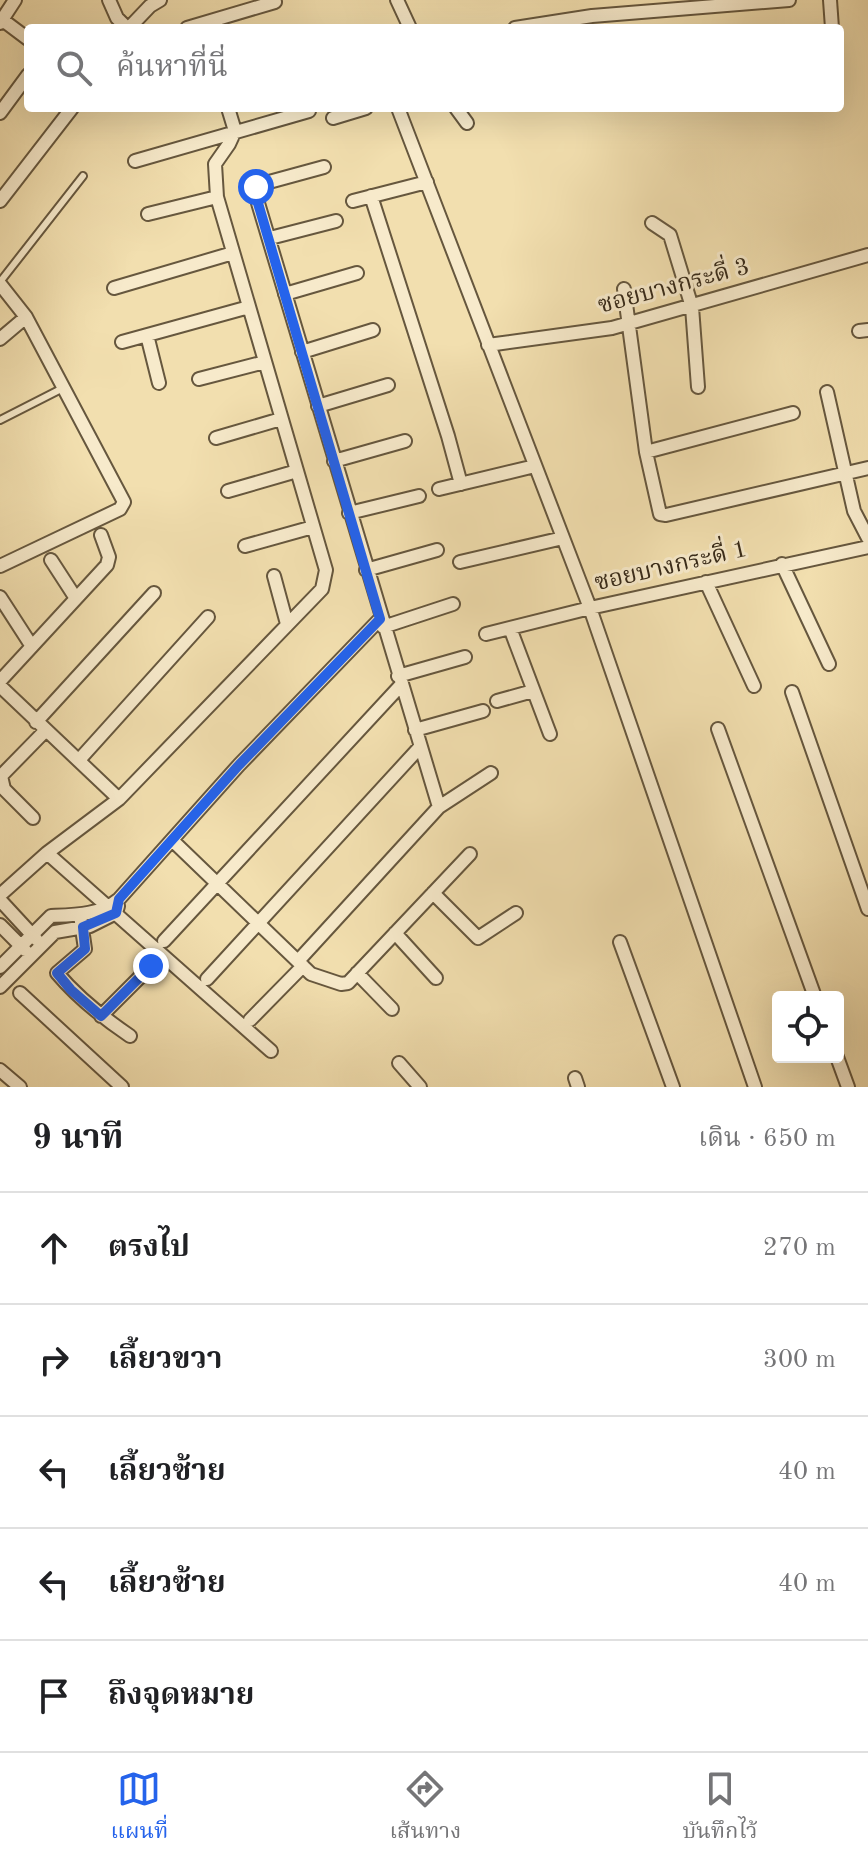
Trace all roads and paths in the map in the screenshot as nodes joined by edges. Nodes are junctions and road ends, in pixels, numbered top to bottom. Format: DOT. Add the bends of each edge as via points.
graph roads {
  1 [pos="15,0"];
  2 [pos="109,0"];
  3 [pos="160,0"];
  4 [pos="397,0"];
  5 [pos="789,0"];
  6 [pos="830,0"];
  7 [pos="774,1"];
  8 [pos="275,2"];
  9 [pos="695,3"];
  10 [pos="1,20"];
  11 [pos="124,24"];
  12 [pos="132,24"];
  13 [pos="211,24"];
  14 [pos="408,24"];
  15 [pos="558,24"];
  16 [pos="832,24"];
  17 [pos="24,36"];
  18 [pos="24,80"];
  19 [pos="69,112"];
  20 [pos="229,112"];
  21 [pos="305,112"];
  22 [pos="353,112"];
  23 [pos="400,112"];
  24 [pos="459,112"];
  25 [pos="0,113"];
  26 [pos="333,118"];
  27 [pos="467,123"];
  28 [pos="235,131"];
  29 [pos="135,161"];
  30 [pos="324,167"];
  31 [pos="83,176"];
  32 [pos="427,182"];
  33 [pos="371,196"];
  34 [pos="217,197"];
  35 [pos="0,201"];
  36 [pos="353,201"];
  37 [pos="148,214"];
  38 [pos="336,221"];
  39 [pos="652,223"];
  40 [pos="270,238"];
  41 [pos="233,253"];
  42 [pos="868,255"];
  43 [pos="357,273"];
  44 [pos="0,283"];
  45 [pos="114,288"];
  46 [pos="624,289"];
  47 [pos="285,294"];
  48 [pos="249,307"];
  49 [pos="692,307"];
  50 [pos="26,317"];
  51 [pos="628,324"];
  52 [pos="373,330"];
  53 [pos="147,335"];
  54 [pos="0,339"];
  55 [pos="122,342"];
  56 [pos="488,345"];
  57 [pos="302,352"];
  58 [pos="265,362"];
  59 [pos="199,379"];
  60 [pos="159,383"];
  61 [pos="388,385"];
  62 [pos="65,387"];
  63 [pos="698,387"];
  64 [pos="827,392"];
  65 [pos="318,406"];
  66 [pos="793,413"];
  67 [pos="281,419"];
  68 [pos="0,420"];
  69 [pos="216,438"];
  70 [pos="405,441"];
  71 [pos="646,452"];
  72 [pos="334,461"];
  73 [pos="535,466"];
  74 [pos="868,468"];
  75 [pos="297,471"];
  76 [pos="845,474"];
  77 [pos="461,484"];
  78 [pos="439,489"];
  79 [pos="228,491"];
  80 [pos="419,496"];
  81 [pos="349,513"];
  82 [pos="313,527"];
  83 [pos="101,535"];
  84 [pos="563,538"];
  85 [pos="868,538"];
  86 [pos="245,546"];
  87 [pos="868,547"];
  88 [pos="437,550"];
  89 [pos="51,560"];
  90 [pos="460,562"];
  91 [pos="782,564"];
  92 [pos="0,566"];
  93 [pos="366,570"];
  94 [pos="274,576"];
  95 [pos="706,582"];
  96 [pos="154,593"];
  97 [pos="0,597"];
  98 [pos="75,597"];
  99 [pos="453,604"];
  100 [pos="590,608"];
  101 [pos="208,617"];
  102 [pos="382,623"];
  103 [pos="287,624"];
  104 [pos="510,628"];
  105 [pos="486,634"];
  106 [pos="31,645"];
  107 [pos="465,657"];
  108 [pos="829,664"];
  109 [pos="400,680"];
  110 [pos="0,683"];
  111 [pos="754,686"];
  112 [pos="533,691"];
  113 [pos="792,692"];
  114 [pos="497,701"];
  115 [pos="483,711"];
  116 [pos="41,726"];
  117 [pos="718,729"];
  118 [pos="415,730"];
  119 [pos="550,734"];
  120 [pos="420,747"];
  121 [pos="79,760"];
  122 [pos="491,773"];
  123 [pos="119,799"];
  124 [pos="439,807"];
  125 [pos="33,818"];
  126 [pos="173,841"];
  127 [pos="47,853"];
  128 [pos="470,854"];
  129 [pos="216,882"];
  130 [pos="433,893"];
  131 [pos="0,897"];
  132 [pos="115,906"];
  133 [pos="868,909"];
  134 [pos="516,913"];
  135 [pos="82,921"];
  136 [pos="258,923"];
  137 [pos="0,925"];
  138 [pos="395,933"];
  139 [pos="37,940"];
  140 [pos="164,941"];
  141 [pos="620,942"];
  142 [pos="20,946"];
  143 [pos="0,947"];
  144 [pos="300,964"];
  145 [pos="151,966"];
  146 [pos="0,967"];
  147 [pos="357,973"];
  148 [pos="436,978"];
  149 [pos="207,979"];
  150 [pos="0,987"];
  151 [pos="813,991"];
  152 [pos="20,993"];
  153 [pos="392,1009"];
  154 [pos="101,1016"];
  155 [pos="250,1020"];
  156 [pos="130,1036"];
  157 [pos="271,1051"];
  158 [pos="399,1063"];
  159 [pos="839,1063"];
  160 [pos="0,1070"];
  161 [pos="20,1087"];
  162 [pos="122,1087"];
  163 [pos="420,1087"];
  164 [pos="673,1087"];
  165 [pos="755,1087"];
  166 [pos="848,1087"];
  1 -- 10 [label="street"];
  2 -- 11 [label="street"];
  3 -- 12 [label="street"];
  4 -- 14 [label="street"];
  5 -- 7 [label="street"];
  6 -- 16 [label="street"];
  7 -- 9 [label="street"];
  8 -- 13 [label="street"];
  9 -- 15 [label="street"];
  10 -- 17 [label="street"];
  18 -- 25 [label="street"];
  19 -- 35 [label="street"];
  20 -- 28 [label="street"];
  21 -- 28 [label="street"];
  22 -- 26 [label="street"];
  23 -- 32 [label="street"];
  24 -- 27 [label="street"];
  28 -- 29 [label="street"];
  28 -- 34 [label="street" via="215,164"];
  30 -- 40 [label="street" via="256,187"];
  31 -- 44 [label="lane"];
  32 -- 33 [label="street"];
  32 -- 56 [label="street"];
  33 -- 36 [label="street"];
  33 -- 77 [label="street"];
  34 -- 37 [label="street"];
  34 -- 41 [label="street"];
  38 -- 40 [label="street"];
  39 -- 49 [label="street" via="670,235"];
  40 -- 47 [label="street"];
  41 -- 45 [label="street"];
  41 -- 48 [label="street"];
  42 -- 49 [label="street, ซอยบางกระดี่ 3"];
  43 -- 47 [label="street"];
  44 -- 50 [label="street"];
  46 -- 51 [label="street"];
  47 -- 57 [label="street"];
  48 -- 53 [label="street"];
  48 -- 58 [label="street"];
  49 -- 51 [label="street, ซอยบางกระดี่ 3"];
  49 -- 63 [label="street"];
  50 -- 54 [label="street"];
  50 -- 62 [label="street"];
  51 -- 56 [label="street, ซอยบางกระดี่ 3"];
  51 -- 71 [label="street"];
  52 -- 57 [label="street"];
  53 -- 55 [label="street"];
  53 -- 60 [label="street"];
  56 -- 73 [label="street"];
  57 -- 65 [label="street"];
  58 -- 59 [label="street"];
  58 -- 67 [label="street"];
  61 -- 65 [label="street"];
  62 -- 68 [label="lane"];
  62 -- 92 [label="street" via="124,502 120,509"];
  64 -- 76 [label="street"];
  65 -- 72 [label="street"];
  66 -- 71 [label="street"];
  67 -- 69 [label="street"];
  67 -- 75 [label="street"];
  70 -- 72 [label="street"];
  71 -- 76 [label="street" via="657,508 666,515"];
  72 -- 81 [label="street"];
  73 -- 77 [label="street"];
  73 -- 84 [label="street"];
  74 -- 76 [label="street"];
  75 -- 79 [label="street"];
  75 -- 82 [label="street"];
  76 -- 85 [label="street" via="854,511"];
  77 -- 78 [label="street"];
  80 -- 81 [label="street"];
  81 -- 93 [label="street"];
  82 -- 86 [label="street"];
  82 -- 103 [label="street" via="326,579"];
  83 -- 98 [label="street" via="109,561"];
  84 -- 90 [label="street"];
  84 -- 100 [label="street"];
  87 -- 91 [label="street, ซอยบางกระดี่ 1"];
  88 -- 93 [label="street"];
  89 -- 98 [label="street"];
  91 -- 95 [label="street, ซอยบางกระดี่ 1"];
  91 -- 108 [label="street"];
  93 -- 102 [label="street"];
  94 -- 103 [label="street"];
  95 -- 100 [label="street, ซอยบางกระดี่ 1"];
  95 -- 111 [label="street"];
  96 -- 116 [label="street"];
  97 -- 106 [label="street"];
  98 -- 106 [label="street"];
  99 -- 102 [label="street"];
  100 -- 104 [label="street, ซอยบางกระดี่ 1"];
  100 -- 165 [label="street"];
  101 -- 121 [label="street"];
  102 -- 109 [label="street"];
  102 -- 126 [label="street" via="239,765"];
  103 -- 123 [label="street"];
  104 -- 105 [label="street, ซอยบางกระดี่ 1"];
  104 -- 112 [label="street"];
  106 -- 110 [label="street"];
  107 -- 109 [label="street"];
  109 -- 118 [label="street"];
  109 -- 129 [label="street"];
  110 -- 116 [label="street"];
  112 -- 114 [label="street"];
  112 -- 119 [label="street"];
  113 -- 133 [label="street"];
  115 -- 118 [label="street"];
  116 -- 121 [label="street"];
  116 -- 125 [label="street" via="1,776 4,789"];
  117 -- 151 [label="street"];
  118 -- 120 [label="street"];
  120 -- 124 [label="street"];
  120 -- 136 [label="street"];
  121 -- 123 [label="street"];
  122 -- 124 [label="street"];
  123 -- 127 [label="street"];
  124 -- 144 [label="street"];
  126 -- 129 [label="street"];
  126 -- 132 [label="street"];
  127 -- 131 [label="street"];
  127 -- 132 [label="street"];
  128 -- 130 [label="street"];
  129 -- 136 [label="street"];
  129 -- 140 [label="street"];
  130 -- 134 [label="street" via="478,938"];
  130 -- 138 [label="street"];
  131 -- 139 [label="street"];
  132 -- 135 [label="street"];
  132 -- 157 [label="street"];
  135 -- 139 [label="street" via="51,916"];
  135 -- 154 [label="street" via="85,949 57,973"];
  136 -- 144 [label="street"];
  136 -- 149 [label="street"];
  137 -- 142 [label="street"];
  138 -- 147 [label="street"];
  138 -- 148 [label="street"];
  139 -- 142 [label="street"];
  141 -- 164 [label="street"];
  142 -- 143 [label="street"];
  142 -- 146 [label="street"];
  142 -- 150 [label="street"];
  144 -- 147 [label="street" via="311,974 341,984"];
  144 -- 155 [label="street"];
  145 -- 154 [label="street"];
  147 -- 153 [label="street"];
  152 -- 162 [label="street"];
  154 -- 156 [label="street"];
  158 -- 163 [label="street"];
  159 -- 166 [label="street"];
  160 -- 161 [label="street"];
}
